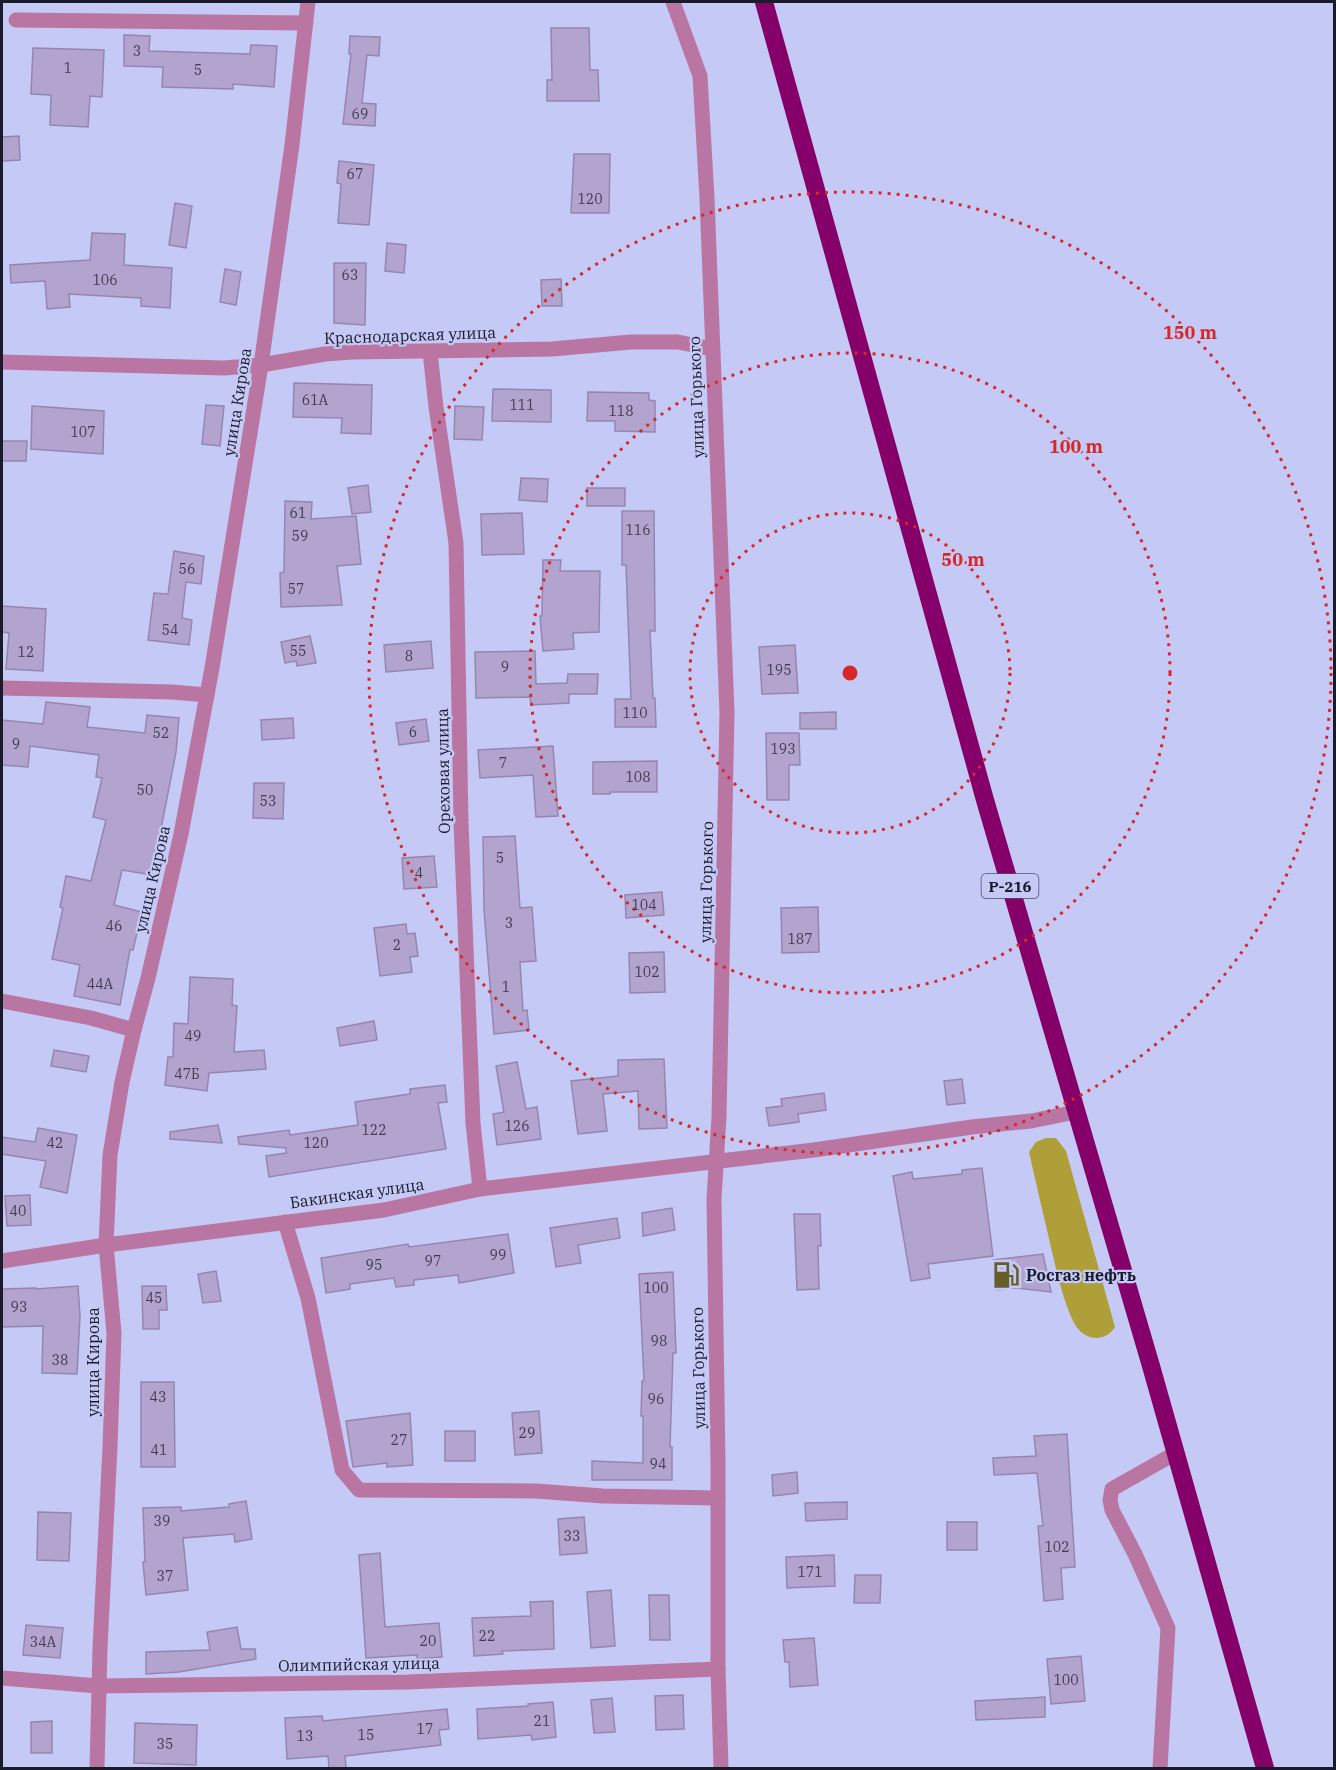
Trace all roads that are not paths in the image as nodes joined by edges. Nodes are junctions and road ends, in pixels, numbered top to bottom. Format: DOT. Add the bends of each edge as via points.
graph roads {
  1 [pos="308,2"];
  2 [pos="673,2"];
  3 [pos="764,2"];
  4 [pos="16,20"];
  5 [pos="306,23"];
  6 [pos="712,349"];
  7 [pos="430,352"];
  8 [pos="2,362"];
  9 [pos="261,365"];
  10 [pos="2,688"];
  11 [pos="207,695"];
  12 [pos="2,1001"];
  13 [pos="134,1030"];
  14 [pos="1076,1112"];
  15 [pos="717,1160"];
  16 [pos="480,1190"];
  17 [pos="285,1222"];
  18 [pos="106,1245"];
  19 [pos="2,1261"];
  20 [pos="1174,1454"];
  21 [pos="718,1498"];
  22 [pos="718,1669"];
  23 [pos="2,1678"];
  24 [pos="98,1686"];
  25 [pos="97,1768"];
  26 [pos="721,1768"];
  27 [pos="1160,1768"];
  28 [pos="1265,1768"];
  1 -- 5 [label="street, улица Кирова"];
  2 -- 6 [label="street, улица Горького" via="700,76"];
  3 -- 14 [label="highway, Р-216" via="985,800"];
  4 -- 5 [label="street"];
  5 -- 9 [label="street, улица Кирова"];
  6 -- 7 [label="street, Краснодарская улица" via="678,342 631,342 552,349"];
  6 -- 15 [label="street, улица Горького" via="727,712"];
  7 -- 9 [label="street, Краснодарская улица" via="325,354"];
  7 -- 16 [label="street, Ореховая улица" via="456,543 461,823 473,1123"];
  8 -- 9 [label="street, Краснодарская улица" via="224,368"];
  9 -- 11 [label="street, улица Кирова"];
  10 -- 11 [label="street"];
  11 -- 13 [label="street, улица Кирова" via="181,834"];
  12 -- 13 [label="street"];
  13 -- 18 [label="street, улица Кирова" via="110,1155"];
  14 -- 15 [label="street, Бакинская улица"];
  14 -- 20 [label="highway, Р-216"];
  15 -- 16 [label="street, Бакинская улица"];
  15 -- 21 [label="street, улица Горького" via="714,1199"];
  16 -- 17 [label="street, Бакинская улица" via="384,1210"];
  17 -- 18 [label="street, Бакинская улица"];
  17 -- 21 [label="street" via="309,1298 342,1470 359,1490"];
  18 -- 19 [label="street, Бакинская улица"];
  18 -- 24 [label="street, улица Кирова" via="114,1333"];
  20 -- 27 [label="street" via="1112,1489 1110,1500 1168,1628"];
  20 -- 28 [label="highway, Р-216"];
  21 -- 22 [label="street, улица Горького"];
  22 -- 24 [label="street, Олимпийская улица" via="408,1682"];
  22 -- 26 [label="street, улица Горького"];
  23 -- 24 [label="street, Олимпийская улица"];
  24 -- 25 [label="street, улица Кирова"];
}
